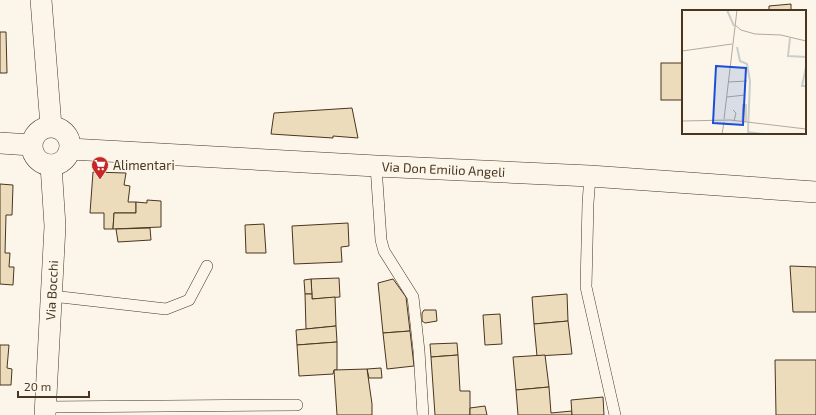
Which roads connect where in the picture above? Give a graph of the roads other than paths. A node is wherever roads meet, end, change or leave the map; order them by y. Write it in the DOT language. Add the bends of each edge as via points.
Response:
graph roads {
  1 [pos="41,0"];
  2 [pos="51,126"];
  3 [pos="0,143"];
  4 [pos="31,145"];
  5 [pos="70,149"];
  6 [pos="51,165"];
  7 [pos="376,166"];
  8 [pos="590,176"];
  9 [pos="816,192"];
  10 [pos="206,266"];
  11 [pos="52,296"];
  12 [pos="297,405"];
  13 [pos="46,411"];
  14 [pos="423,415"];
  15 [pos="615,415"];
  1 -- 2 [label="street"];
  2 -- 4 [label="street" via="39,130"];
  2 -- 5 [label="street" via="64,131 68,136"];
  3 -- 4 [label="street"];
  4 -- 6 [label="street" via="34,157 44,164"];
  5 -- 6 [label="street" via="63,161"];
  5 -- 7 [label="street, Via Don Emilio Angeli"];
  6 -- 11 [label="street, Via Bocchi" via="55,226"];
  7 -- 8 [label="street, Via Don Emilio Angeli"];
  7 -- 14 [label="lane" via="384,251 413,297"];
  8 -- 9 [label="street, Via Don Emilio Angeli"];
  8 -- 15 [label="lane" via="586,287"];
  10 -- 11 [label="lane" via="189,300 166,309"];
  11 -- 13 [label="street, Via Bocchi"];
  12 -- 13 [label="lane"];
}
